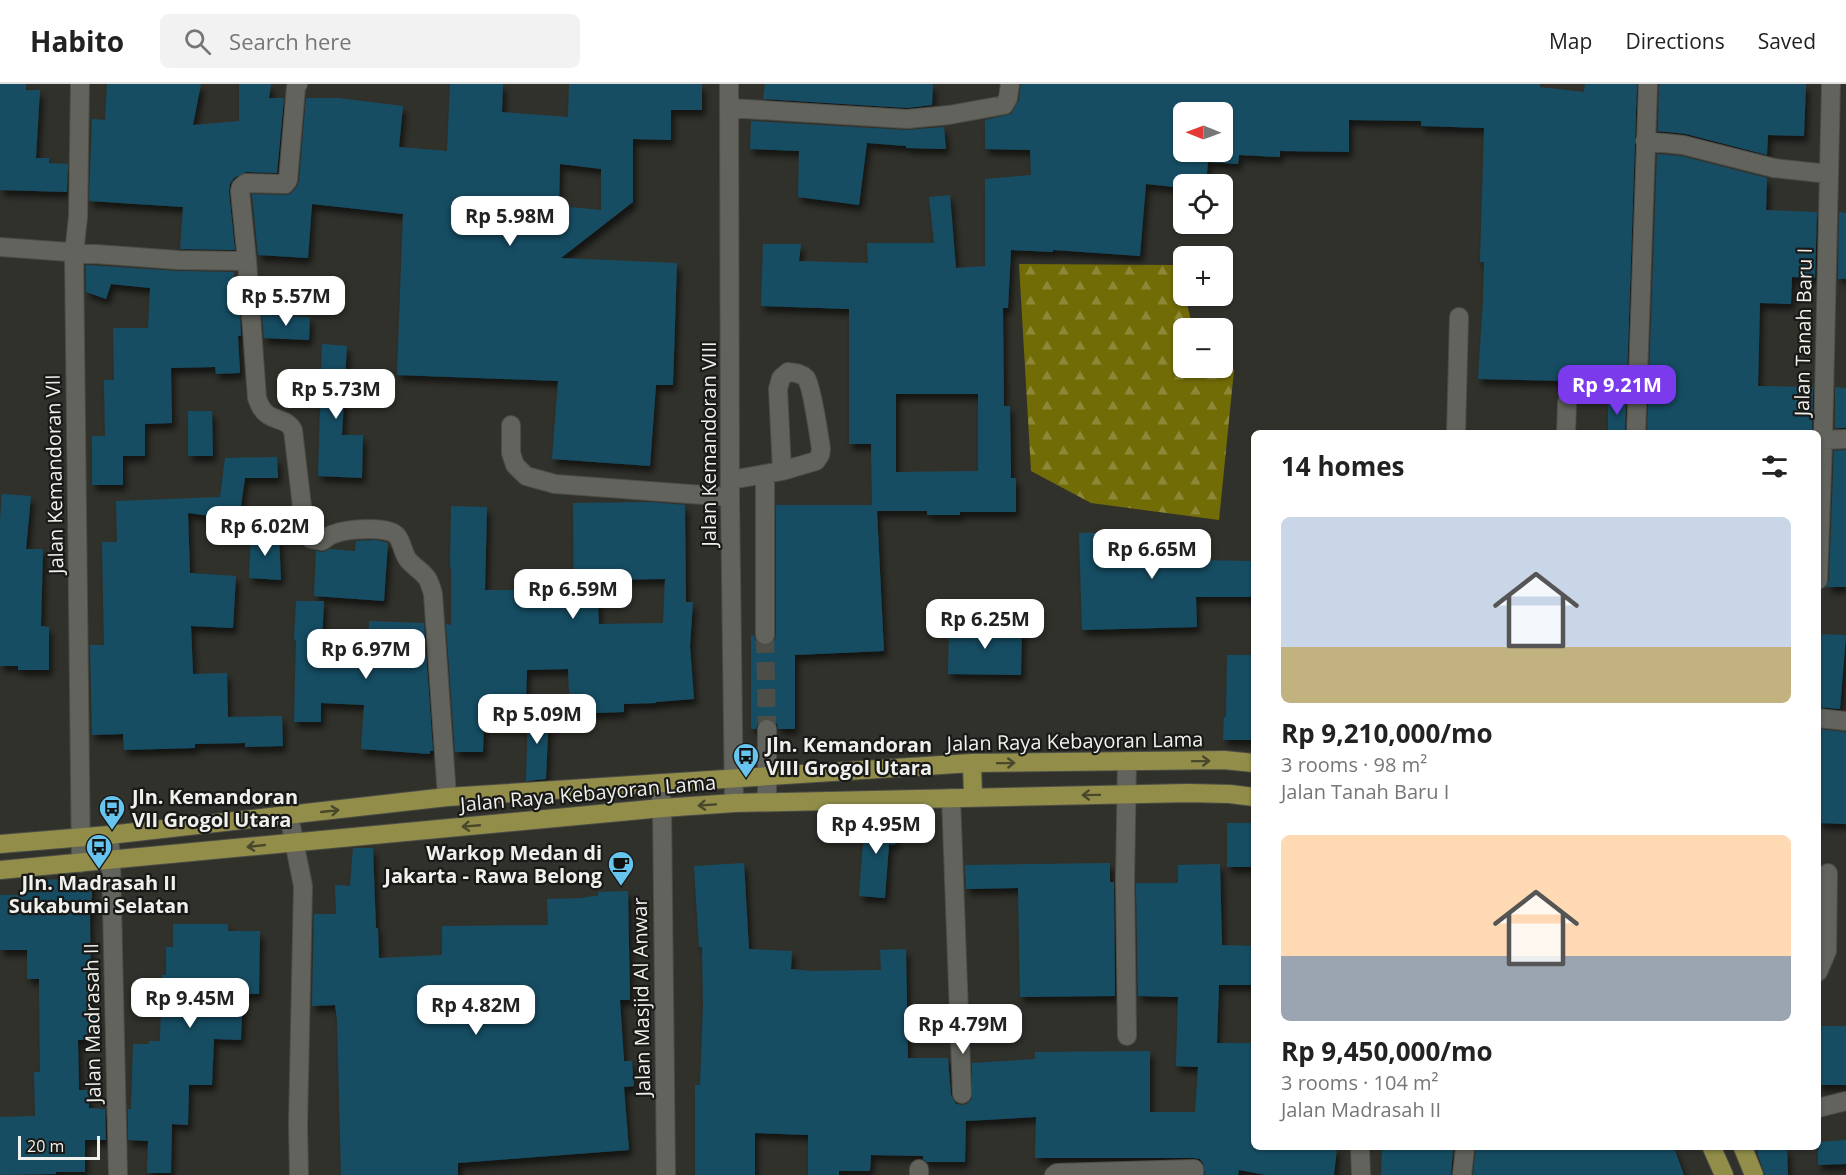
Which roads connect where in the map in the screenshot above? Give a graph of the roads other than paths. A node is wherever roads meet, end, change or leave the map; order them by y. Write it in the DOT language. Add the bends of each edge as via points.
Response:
graph roads {
  1 [pos="80,84"];
  2 [pos="298,84"];
  3 [pos="729,84"];
  4 [pos="1010,84"];
  5 [pos="1648,84"];
  6 [pos="1831,84"];
  7 [pos="730,108"];
  8 [pos="1645,141"];
  9 [pos="1829,174"];
  10 [pos="0,247"];
  11 [pos="74,254"];
  12 [pos="247,261"];
  13 [pos="1459,317"];
  14 [pos="1638,389"];
  15 [pos="511,425"];
  16 [pos="1456,430"];
  17 [pos="1566,430"];
  18 [pos="1636,430"];
  19 [pos="1846,439"];
  20 [pos="1823,440"];
  21 [pos="774,473"];
  22 [pos="730,488"];
  23 [pos="1821,496"];
  24 [pos="765,635"];
  25 [pos="1821,718"];
  26 [pos="1846,721"];
  27 [pos="767,729"];
  28 [pos="1127,761"];
  29 [pos="1251,763"];
  30 [pos="972,764"];
  31 [pos="766,776"];
  32 [pos="733,779"];
  33 [pos="660,783"];
  34 [pos="511,794"];
  35 [pos="1126,794"];
  36 [pos="973,797"];
  37 [pos="1251,797"];
  38 [pos="447,798"];
  39 [pos="951,798"];
  40 [pos="414,801"];
  41 [pos="767,802"];
  42 [pos="734,803"];
  43 [pos="662,808"];
  44 [pos="289,816"];
  45 [pos="515,822"];
  46 [pos="417,831"];
  47 [pos="109,835"];
  48 [pos="80,837"];
  49 [pos="293,842"];
  50 [pos="0,844"];
  51 [pos="111,860"];
  52 [pos="81,863"];
  53 [pos="0,870"];
  54 [pos="1828,873"];
  55 [pos="1821,965"];
  56 [pos="1127,1036"];
  57 [pos="962,1095"];
  58 [pos="1846,1101"];
  59 [pos="1821,1107"];
  60 [pos="1360,1150"];
  61 [pos="1465,1150"];
  62 [pos="1713,1150"];
  63 [pos="1744,1150"];
  64 [pos="1194,1172"];
  65 [pos="118,1175"];
  66 [pos="299,1175"];
  67 [pos="666,1175"];
  68 [pos="1054,1175"];
  69 [pos="1361,1175"];
  70 [pos="1462,1175"];
  71 [pos="1724,1175"];
  72 [pos="1754,1175"];
  1 -- 11 [label="street, Jalan Kemandoran VII"];
  2 -- 12 [label="street" via="288,180 285,184 246,183 241,187"];
  3 -- 7 [label="street, Jalan Kemandoran VIII"];
  4 -- 7 [label="street" via="1004,105 907,119"];
  5 -- 8 [label="street"];
  6 -- 9 [label="street, Jalan Tanah Baru I"];
  7 -- 22 [label="street, Jalan Kemandoran VIII"];
  8 -- 9 [label="street" via="1683,145 1774,168"];
  8 -- 14 [label="street"];
  9 -- 20 [label="street, Jalan Tanah Baru I"];
  10 -- 11 [label="street"];
  11 -- 12 [label="street"];
  11 -- 48 [label="street, Jalan Kemandoran VII"];
  12 -- 38 [label="street" via="256,398 267,415 293,430 305,531 311,539 322,541 350,530 387,529 398,536 408,560 429,578"];
  13 -- 16 [label="street"];
  14 -- 17 [label="street" via="1571,392"];
  14 -- 18 [label="street"];
  15 -- 22 [label="street" via="511,453 515,465 526,476 555,484"];
  19 -- 20 [label="street"];
  20 -- 23 [label="street, Jalan Tanah Baru I"];
  21 -- 21 [label="street" via="816,461 820,455 810,390 799,373 788,372 778,389"];
  21 -- 22 [label="street"];
  21 -- 24 [label="street"];
  22 -- 32 [label="street, Jalan Kemandoran VIII"];
  25 -- 26 [label="street"];
  27 -- 31 [label="street"];
  28 -- 29 [label="main road, Jalan Raya Kebayoran Lama, one-way"];
  30 -- 28 [label="main road, Jalan Raya Kebayoran Lama, one-way"];
  28 -- 35 [label="street"];
  30 -- 31 [label="main road, Jalan Raya Kebayoran Lama"];
  30 -- 36 [label="main road"];
  31 -- 32 [label="main road, Jalan Raya Kebayoran Lama"];
  31 -- 41 [label="street"];
  32 -- 33 [label="main road, Jalan Raya Kebayoran Lama"];
  32 -- 42 [label="street, Jalan Kemandoran VIII"];
  33 -- 34 [label="main road, Jalan Raya Kebayoran Lama"];
  33 -- 43 [label="street, Jalan Masjid Al Anwar"];
  34 -- 38 [label="main road, Jalan Raya Kebayoran Lama"];
  34 -- 45 [label="main road"];
  35 -- 36 [label="main road, Jalan Raya Kebayoran Lama, one-way"];
  35 -- 37 [label="main road, Jalan Raya Kebayoran Lama"];
  35 -- 56 [label="street"];
  36 -- 39 [label="main road, Jalan Raya Kebayoran Lama"];
  38 -- 40 [label="main road, Jalan Raya Kebayoran Lama"];
  39 -- 41 [label="main road, Jalan Raya Kebayoran Lama"];
  39 -- 57 [label="street"];
  44 -- 40 [label="main road, Jalan Raya Kebayoran Lama, one-way"];
  40 -- 46 [label="main road"];
  41 -- 42 [label="main road, Jalan Raya Kebayoran Lama"];
  42 -- 43 [label="main road, Jalan Raya Kebayoran Lama, one-way"];
  43 -- 45 [label="main road, Jalan Raya Kebayoran Lama"];
  43 -- 67 [label="street, Jalan Masjid Al Anwar"];
  44 -- 47 [label="main road, Jalan Raya Kebayoran Lama"];
  44 -- 49 [label="street"];
  45 -- 46 [label="main road, Jalan Raya Kebayoran Lama, one-way"];
  46 -- 49 [label="main road, Jalan Raya Kebayoran Lama"];
  47 -- 48 [label="main road, Jalan Raya Kebayoran Lama"];
  47 -- 51 [label="street, Jalan Madrasah II"];
  48 -- 50 [label="main road, Jalan Raya Kebayoran Lama"];
  48 -- 52 [label="street, Jalan Kemandoran VII"];
  49 -- 51 [label="main road, Jalan Raya Kebayoran Lama, one-way"];
  49 -- 66 [label="street" via="303,886"];
  51 -- 52 [label="main road, Jalan Raya Kebayoran Lama"];
  51 -- 65 [label="street, Jalan Madrasah II"];
  52 -- 53 [label="main road, Jalan Raya Kebayoran Lama"];
  54 -- 55 [label="street" via="1827,951"];
  58 -- 59 [label="street"];
  60 -- 69 [label="street"];
  61 -- 70 [label="street"];
  62 -- 71 [label="main road"];
  63 -- 72 [label="main road"];
  64 -- 68 [label="street"];
}
